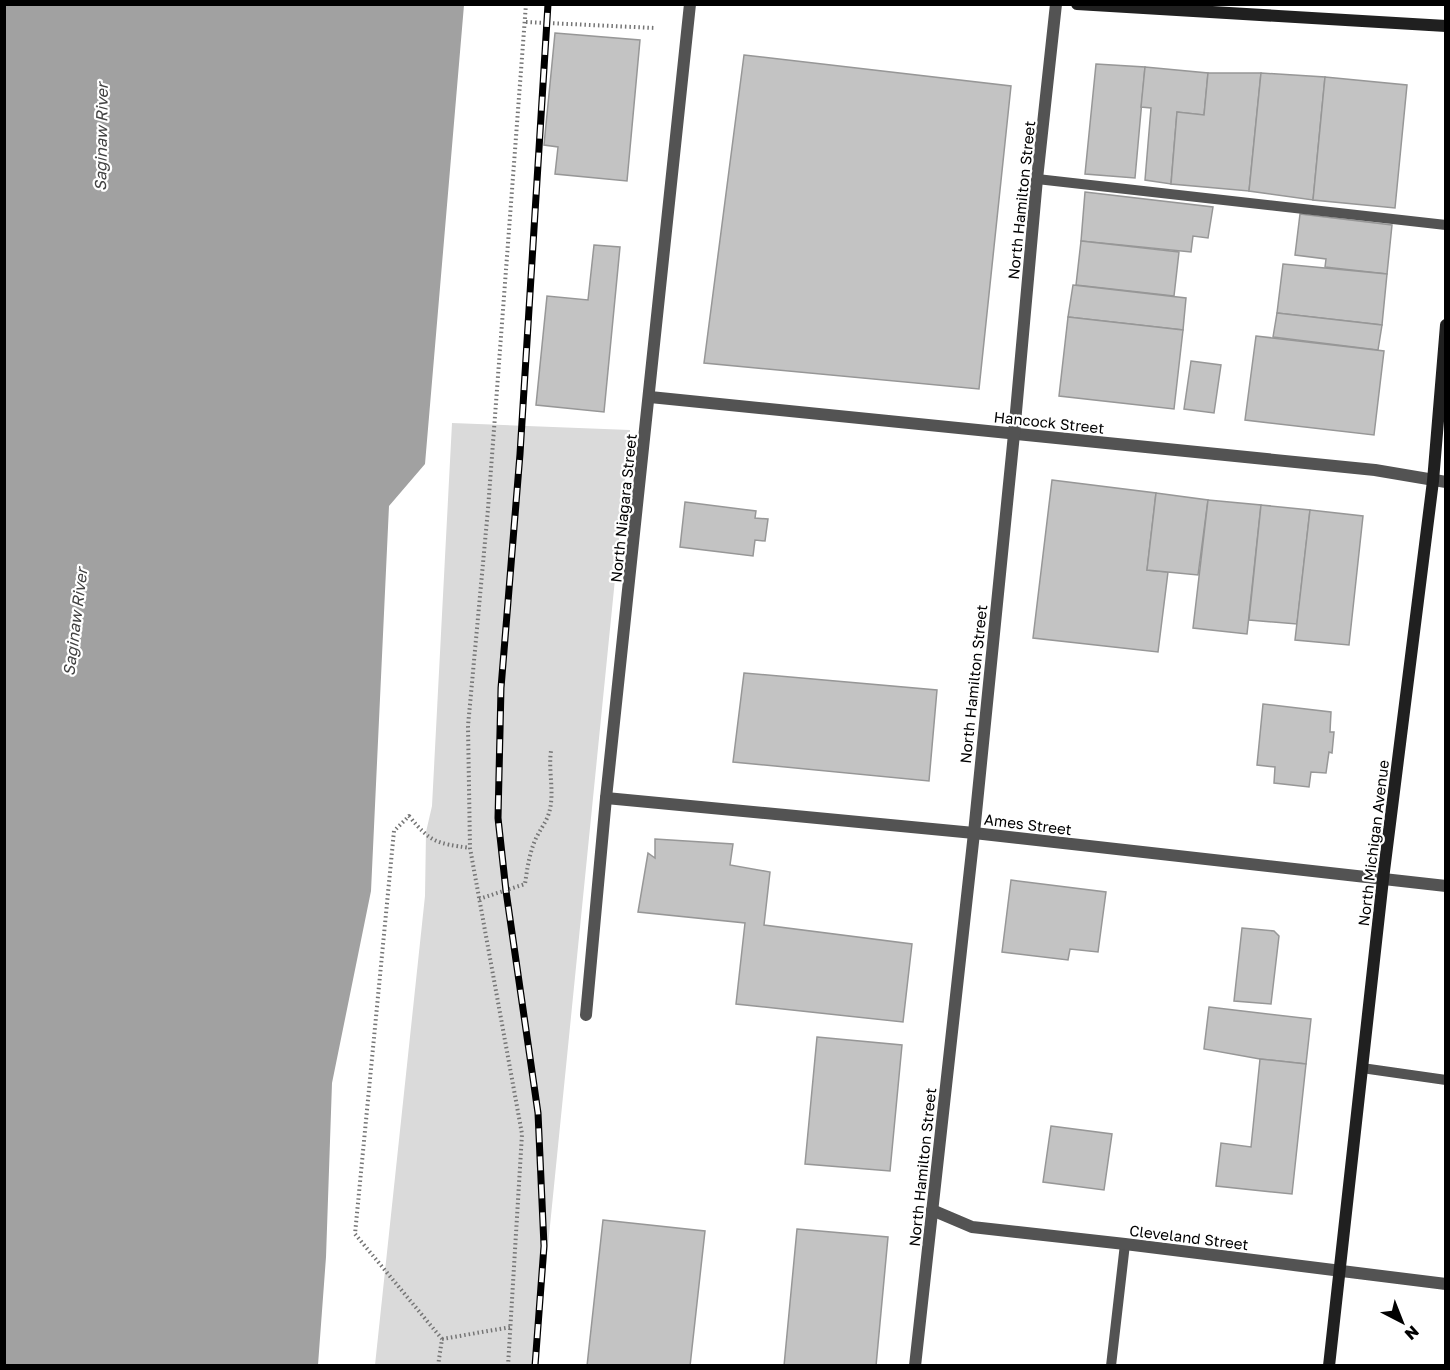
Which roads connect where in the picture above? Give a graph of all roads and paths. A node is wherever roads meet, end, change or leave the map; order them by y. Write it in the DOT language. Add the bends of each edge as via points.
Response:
graph roads {
  1 [pos="526,4"];
  2 [pos="690,4"];
  3 [pos="1056,4"];
  4 [pos="1077,4"];
  5 [pos="526,22"];
  6 [pos="1446,26"];
  7 [pos="655,28"];
  8 [pos="1037,179"];
  9 [pos="1446,225"];
  10 [pos="1446,325"];
  11 [pos="650,397"];
  12 [pos="1014,434"];
  13 [pos="1439,482"];
  14 [pos="551,751"];
  15 [pos="606,798"];
  16 [pos="974,832"];
  17 [pos="470,848"];
  18 [pos="1383,879"];
  19 [pos="1446,886"];
  20 [pos="479,899"];
  21 [pos="586,1015"];
  22 [pos="1362,1068"];
  23 [pos="1446,1080"];
  24 [pos="932,1210"];
  25 [pos="1125,1244"];
  26 [pos="1338,1272"];
  27 [pos="1446,1284"];
  28 [pos="511,1327"];
  29 [pos="442,1339"];
  30 [pos="438,1365"];
  31 [pos="508,1365"];
  32 [pos="915,1365"];
  33 [pos="1111,1365"];
  34 [pos="1329,1365"];
  1 -- 5 [label="path"];
  2 -- 11 [label="street, North Niagara Street"];
  3 -- 8 [label="street, North Hamilton Street"];
  4 -- 6 [label="main road"];
  5 -- 7 [label="path"];
  5 -- 17 [label="path" via="468,726"];
  8 -- 9 [label="lane"];
  8 -- 12 [label="street, North Hamilton Street"];
  10 -- 13 [label="main road, North Michigan Avenue"];
  11 -- 12 [label="street, Hancock Street"];
  11 -- 15 [label="street, North Niagara Street"];
  12 -- 13 [label="street, Hancock Street" via="1375,470"];
  12 -- 16 [label="street, North Hamilton Street"];
  13 -- 18 [label="main road, North Michigan Avenue"];
  14 -- 20 [label="path" via="549,813 535,841 525,884"];
  15 -- 16 [label="street, Ames Street"];
  15 -- 21 [label="street, North Niagara Street"];
  16 -- 18 [label="street, Ames Street"];
  16 -- 24 [label="street, North Hamilton Street"];
  17 -- 20 [label="path"];
  17 -- 29 [label="path" via="440,844 426,836 409,816 394,831 354,1234"];
  18 -- 19 [label="street, Ames Street"];
  18 -- 22 [label="main road, North Michigan Avenue"];
  20 -- 28 [label="path" via="522,1134"];
  22 -- 23 [label="lane"];
  22 -- 26 [label="main road, North Michigan Avenue"];
  24 -- 25 [label="street, Cleveland Street" via="972,1227"];
  24 -- 32 [label="street, North Hamilton Street"];
  25 -- 26 [label="street, Cleveland Street"];
  25 -- 33 [label="lane"];
  26 -- 27 [label="street, Cleveland Street"];
  26 -- 34 [label="main road, North Michigan Avenue"];
  28 -- 29 [label="path"];
  28 -- 31 [label="path"];
  29 -- 30 [label="path"];
}
